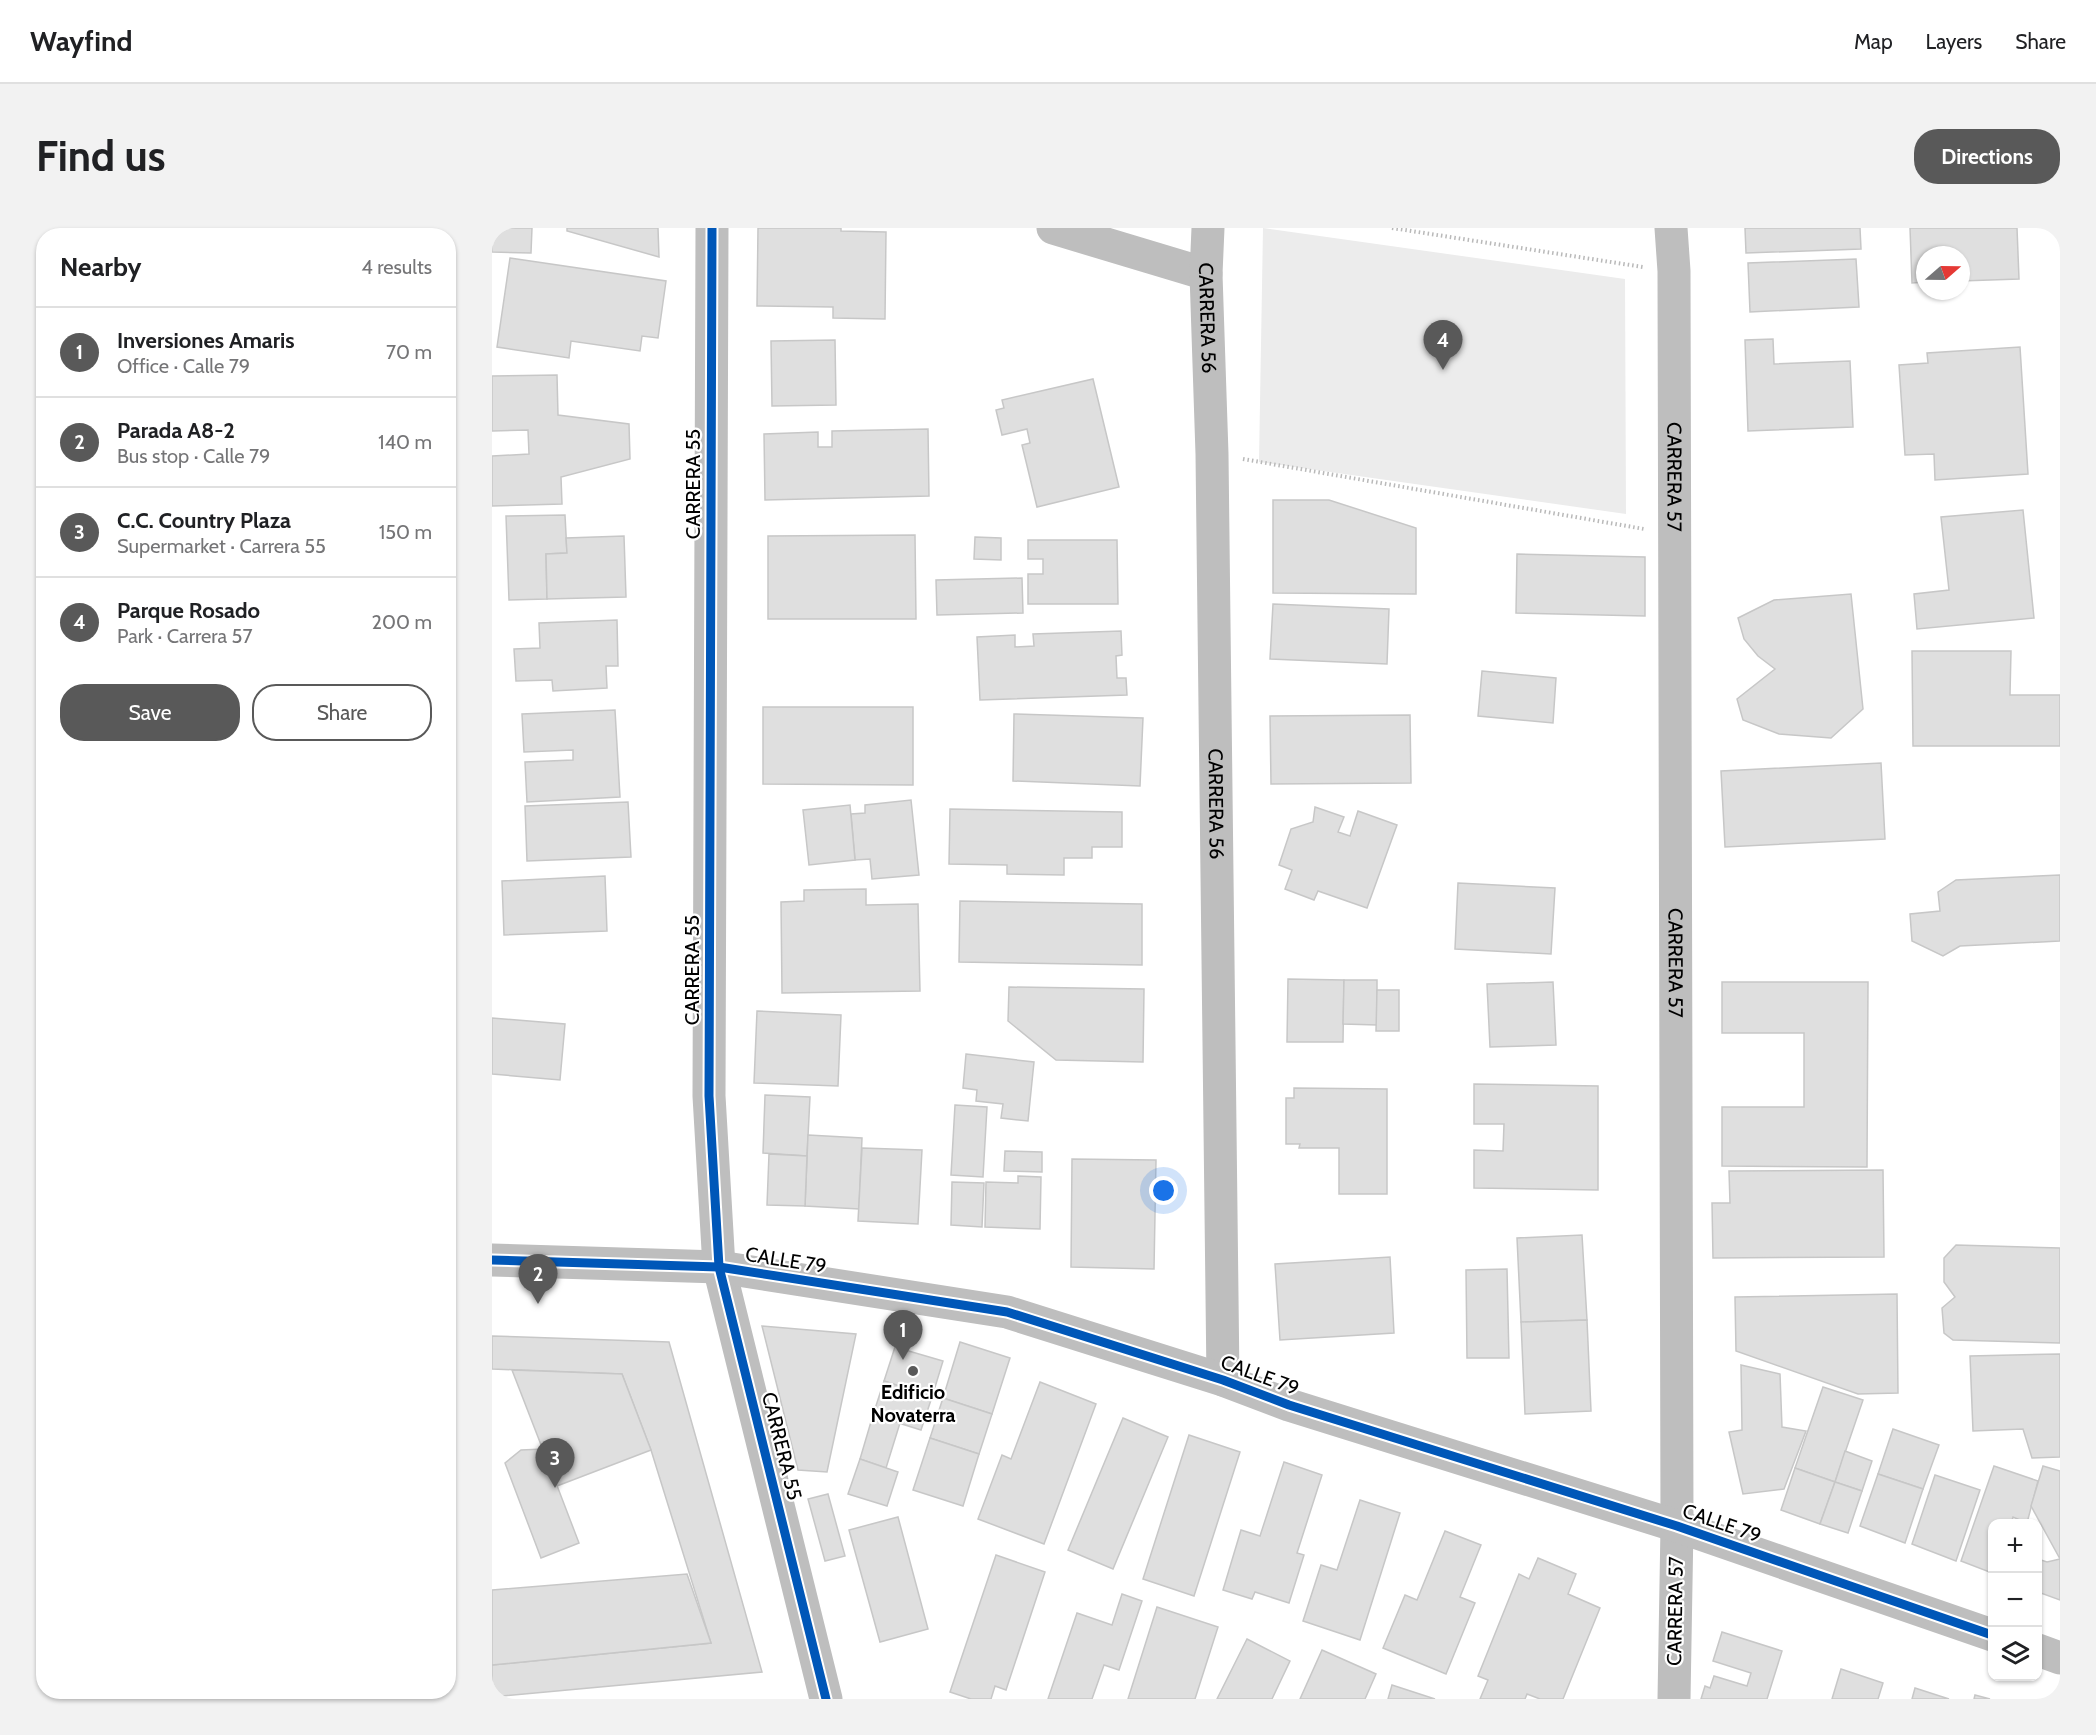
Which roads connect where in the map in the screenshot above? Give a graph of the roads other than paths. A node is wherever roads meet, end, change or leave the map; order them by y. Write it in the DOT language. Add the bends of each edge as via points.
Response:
graph roads {
  1 [pos="712,228"];
  2 [pos="1053,228"];
  3 [pos="1208,228"];
  4 [pos="1671,228"];
  5 [pos="1206,274"];
  6 [pos="492,1260"];
  7 [pos="719,1267"];
  8 [pos="1223,1380"];
  9 [pos="1677,1526"];
  10 [pos="1988,1634"];
  11 [pos="2042,1652"];
  12 [pos="2060,1658"];
  13 [pos="826,1699"];
  14 [pos="1674,1699"];
  1 -- 7 [label="street, CARRERA 55" via="709,1096"];
  2 -- 5 [label="street"];
  3 -- 5 [label="street, CARRERA 56"];
  4 -- 9 [label="street, CARRERA 57"];
  5 -- 8 [label="street, CARRERA 56" via="1212,454"];
  6 -- 7 [label="street, CALLE 79"];
  7 -- 8 [label="street, CALLE 79" via="1007,1311"];
  7 -- 13 [label="street, CARRERA 55"];
  8 -- 9 [label="street, CALLE 79" via="1289,1405"];
  9 -- 10 [label="street, CALLE 79"];
  9 -- 14 [label="street, CARRERA 57"];
  11 -- 12 [label="street"];
}
